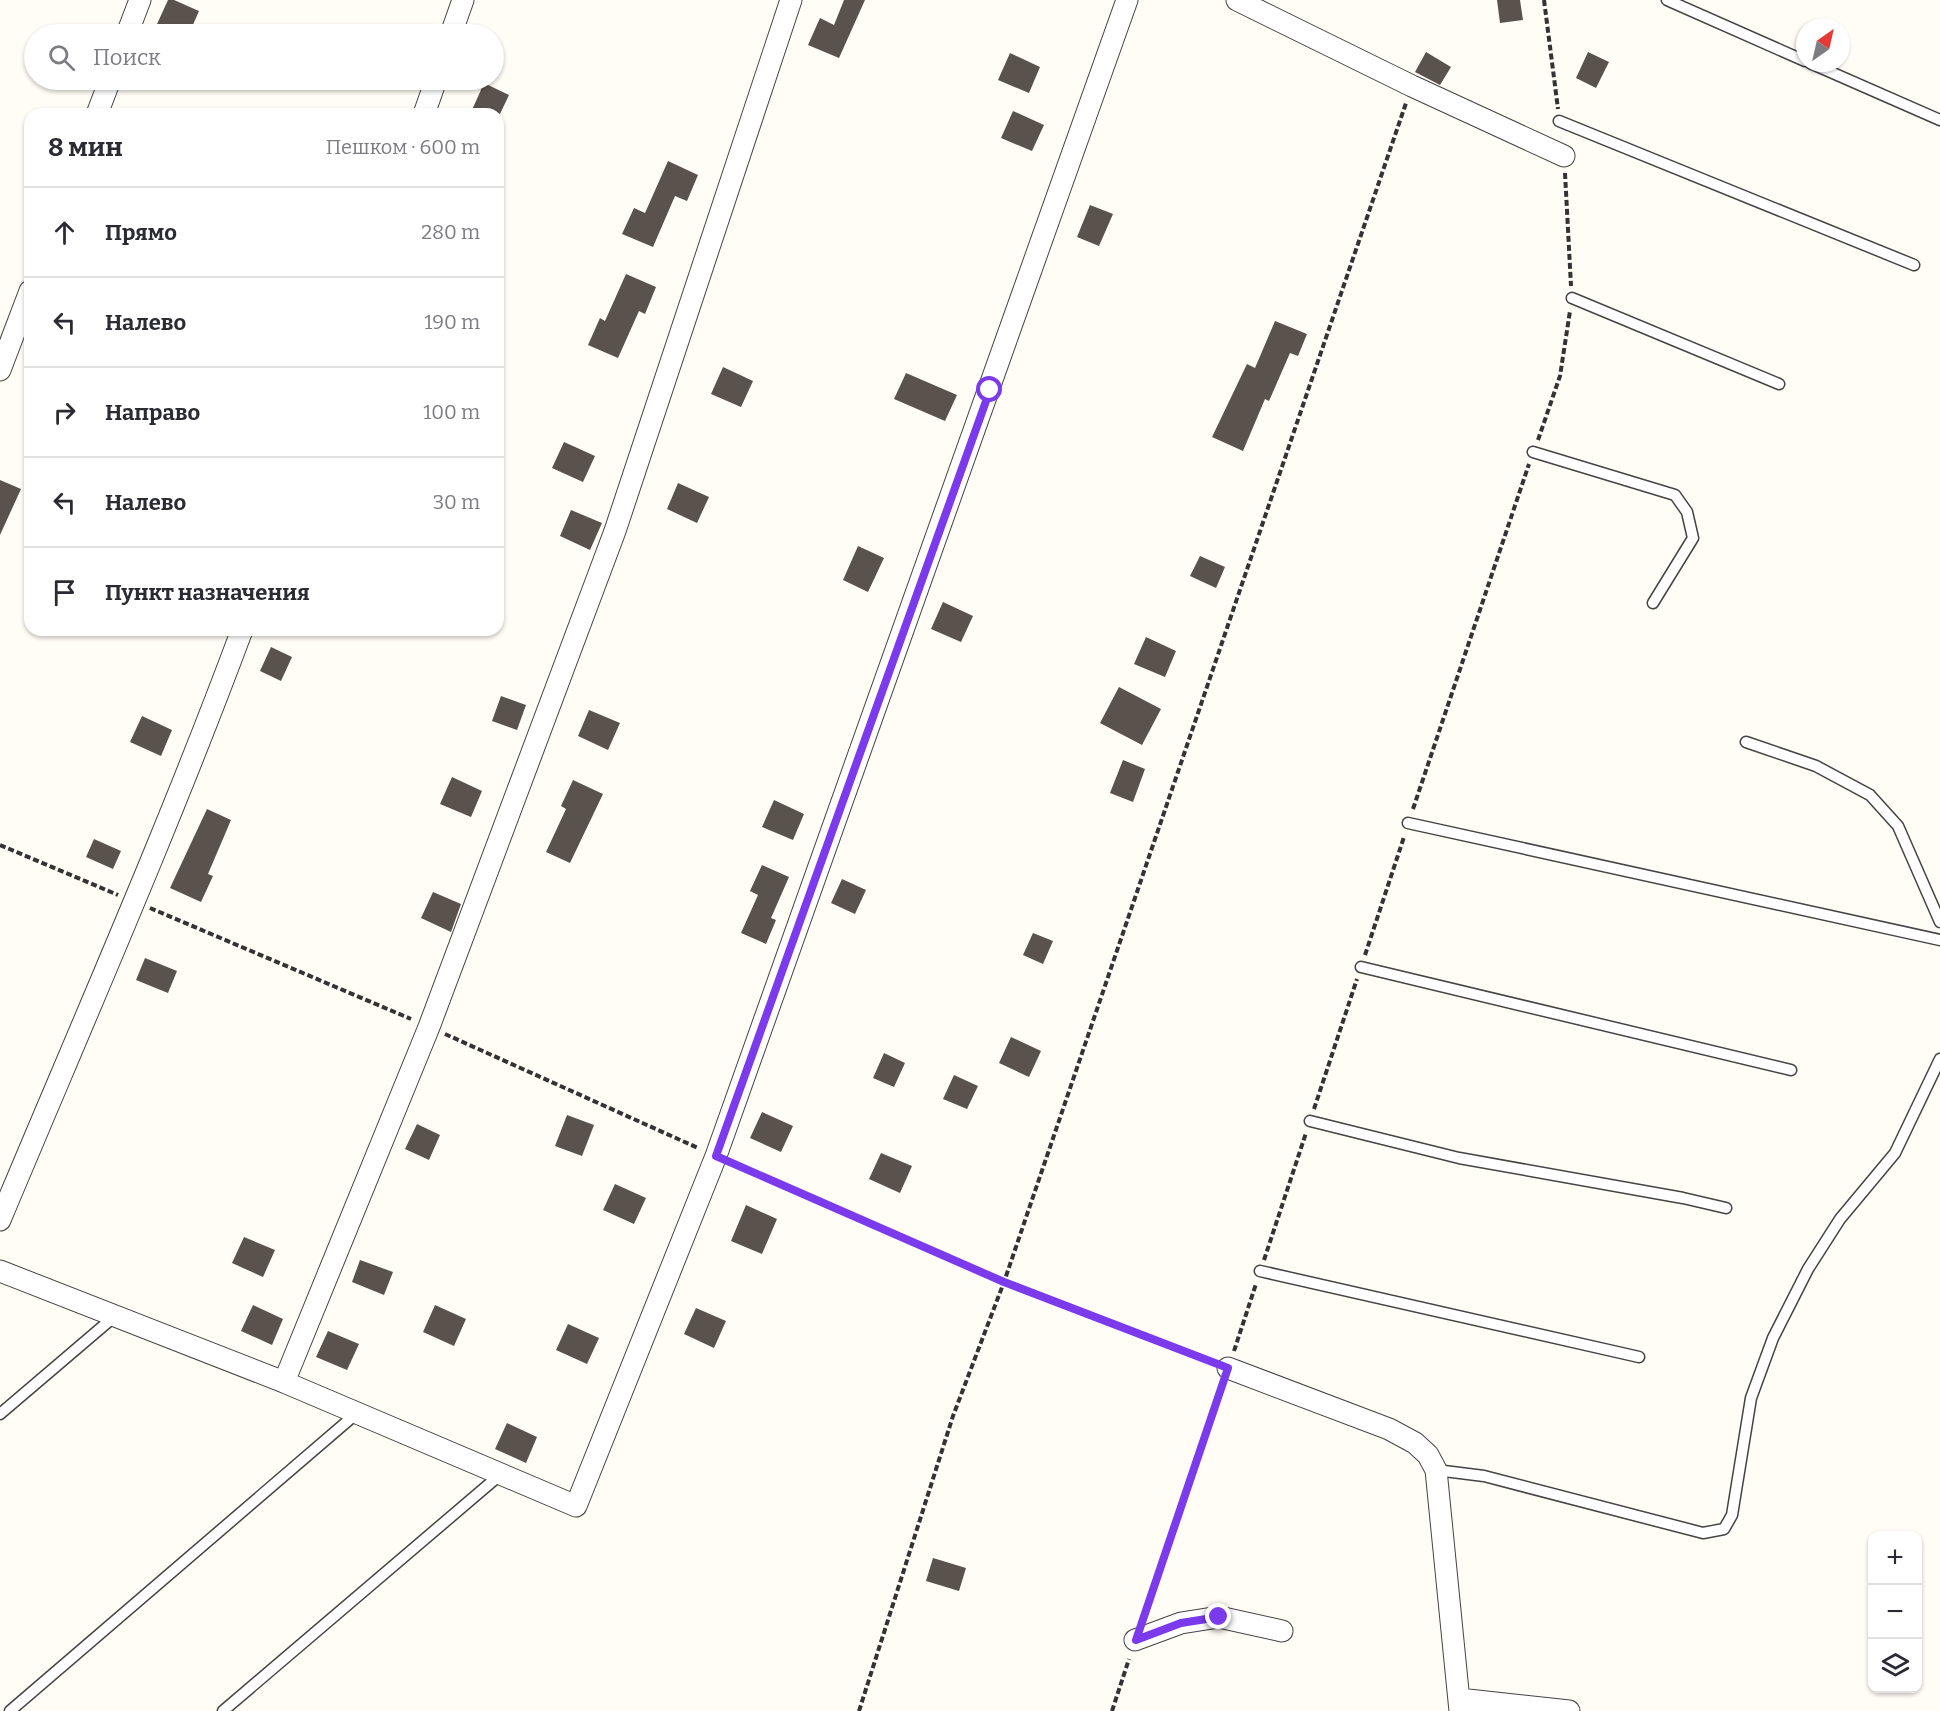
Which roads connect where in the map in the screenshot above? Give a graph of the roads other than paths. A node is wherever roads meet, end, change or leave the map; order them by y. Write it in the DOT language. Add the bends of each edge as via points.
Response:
graph roads {
  1 [pos="140,0"];
  2 [pos="463,0"];
  3 [pos="791,0"];
  4 [pos="1127,0"];
  5 [pos="1237,0"];
  6 [pos="1667,0"];
  7 [pos="131,24"];
  8 [pos="455,24"];
  9 [pos="1796,57"];
  10 [pos="1831,72"];
  11 [pos="106,90"];
  12 [pos="432,90"];
  13 [pos="99,108"];
  14 [pos="426,108"];
  15 [pos="1940,120"];
  16 [pos="1559,121"];
  17 [pos="1564,156"];
  18 [pos="1914,265"];
  19 [pos="1572,298"];
  20 [pos="24,307"];
  21 [pos="0,370"];
  22 [pos="1779,384"];
  23 [pos="1533,452"];
  24 [pos="1653,603"];
  25 [pos="240,636"];
  26 [pos="1746,742"];
  27 [pos="1408,823"];
  28 [pos="1940,922"];
  29 [pos="1940,940"];
  30 [pos="1361,967"];
  31 [pos="1940,1059"];
  32 [pos="1791,1070"];
  33 [pos="1310,1121"];
  34 [pos="1726,1208"];
  35 [pos="0,1220"];
  36 [pos="0,1271"];
  37 [pos="1260,1271"];
  38 [pos="115,1316"];
  39 [pos="1638,1357"];
  40 [pos="1228,1368"];
  41 [pos="284,1382"];
  42 [pos="357,1413"];
  43 [pos="0,1414"];
  44 [pos="1436,1470"];
  45 [pos="501,1474"];
  46 [pos="1282,1630"];
  47 [pos="1136,1640"];
  48 [pos="1460,1705"];
  49 [pos="10,1711"];
  50 [pos="223,1711"];
  51 [pos="1569,1711"];
  1 -- 7 [label="street"];
  2 -- 8 [label="street"];
  3 -- 41 [label="street" via="615,531 429,1027"];
  4 -- 45 [label="street" via="716,1156 576,1506"];
  5 -- 17 [label="street"];
  6 -- 9 [label="lane"];
  10 -- 15 [label="lane"];
  11 -- 13 [label="street"];
  12 -- 14 [label="street"];
  16 -- 18 [label="lane"];
  19 -- 22 [label="lane"];
  20 -- 21 [label="street"];
  23 -- 24 [label="lane" via="1675,495 1687,512 1693,538"];
  25 -- 35 [label="street"];
  26 -- 28 [label="lane" via="1816,766 1870,795 1898,826"];
  27 -- 29 [label="lane"];
  30 -- 32 [label="lane"];
  31 -- 44 [label="lane" via="1895,1153 1840,1219 1808,1269 1773,1338 1751,1398 1732,1515 1724,1529 1703,1533 1484,1476"];
  33 -- 34 [label="lane" via="1459,1158"];
  36 -- 38 [label="street"];
  37 -- 39 [label="lane"];
  38 -- 41 [label="street"];
  38 -- 43 [label="lane"];
  40 -- 44 [label="street" via="1389,1429 1415,1443"];
  41 -- 42 [label="street"];
  42 -- 45 [label="street"];
  42 -- 49 [label="lane"];
  44 -- 48 [label="street"];
  45 -- 50 [label="lane"];
  46 -- 47 [label="street" via="1219,1617 1181,1623"];
  48 -- 51 [label="street"];
}
